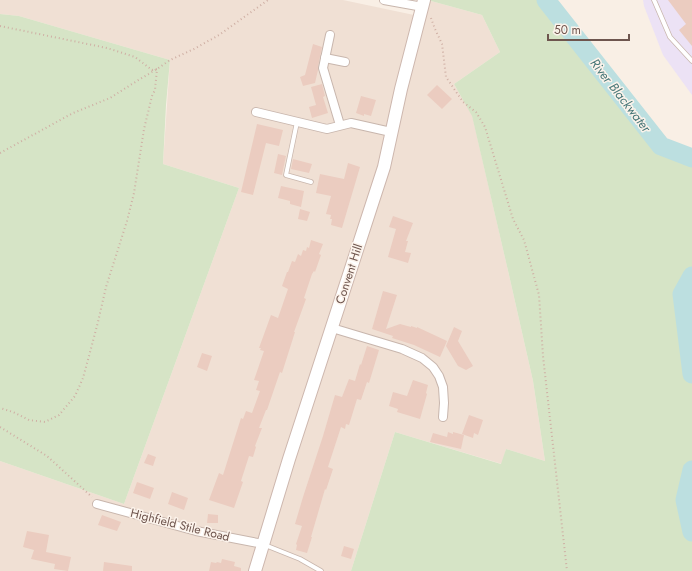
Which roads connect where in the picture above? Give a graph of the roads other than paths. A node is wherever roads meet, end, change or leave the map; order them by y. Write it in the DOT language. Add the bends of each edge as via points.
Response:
graph roads {
  1 [pos="384,0"];
  2 [pos="654,0"];
  3 [pos="426,7"];
  4 [pos="330,35"];
  5 [pos="325,58"];
  6 [pos="692,61"];
  7 [pos="345,62"];
  8 [pos="256,112"];
  9 [pos="298,122"];
  10 [pos="340,125"];
  11 [pos="392,132"];
  12 [pos="311,182"];
  13 [pos="332,328"];
  14 [pos="443,417"];
  15 [pos="97,504"];
  16 [pos="263,544"];
  17 [pos="255,571"];
  18 [pos="321,571"];
  1 -- 3 [label="street"];
  2 -- 6 [label="lane" via="670,37"];
  3 -- 11 [label="main road, Convent Hill" via="401,89"];
  4 -- 5 [label="street"];
  5 -- 7 [label="street"];
  5 -- 10 [label="street" via="323,68"];
  8 -- 9 [label="street"];
  9 -- 10 [label="street" via="327,129"];
  9 -- 12 [label="lane" via="286,175"];
  10 -- 11 [label="street" via="351,123"];
  11 -- 13 [label="main road, Convent Hill" via="384,167"];
  13 -- 14 [label="street" via="402,349 422,358 433,367 443,387"];
  13 -- 16 [label="main road, Convent Hill"];
  15 -- 16 [label="street, Highfield Stile Road" via="196,531"];
  16 -- 17 [label="main road, Convent Hill"];
  16 -- 18 [label="lane" via="300,559"];
}
